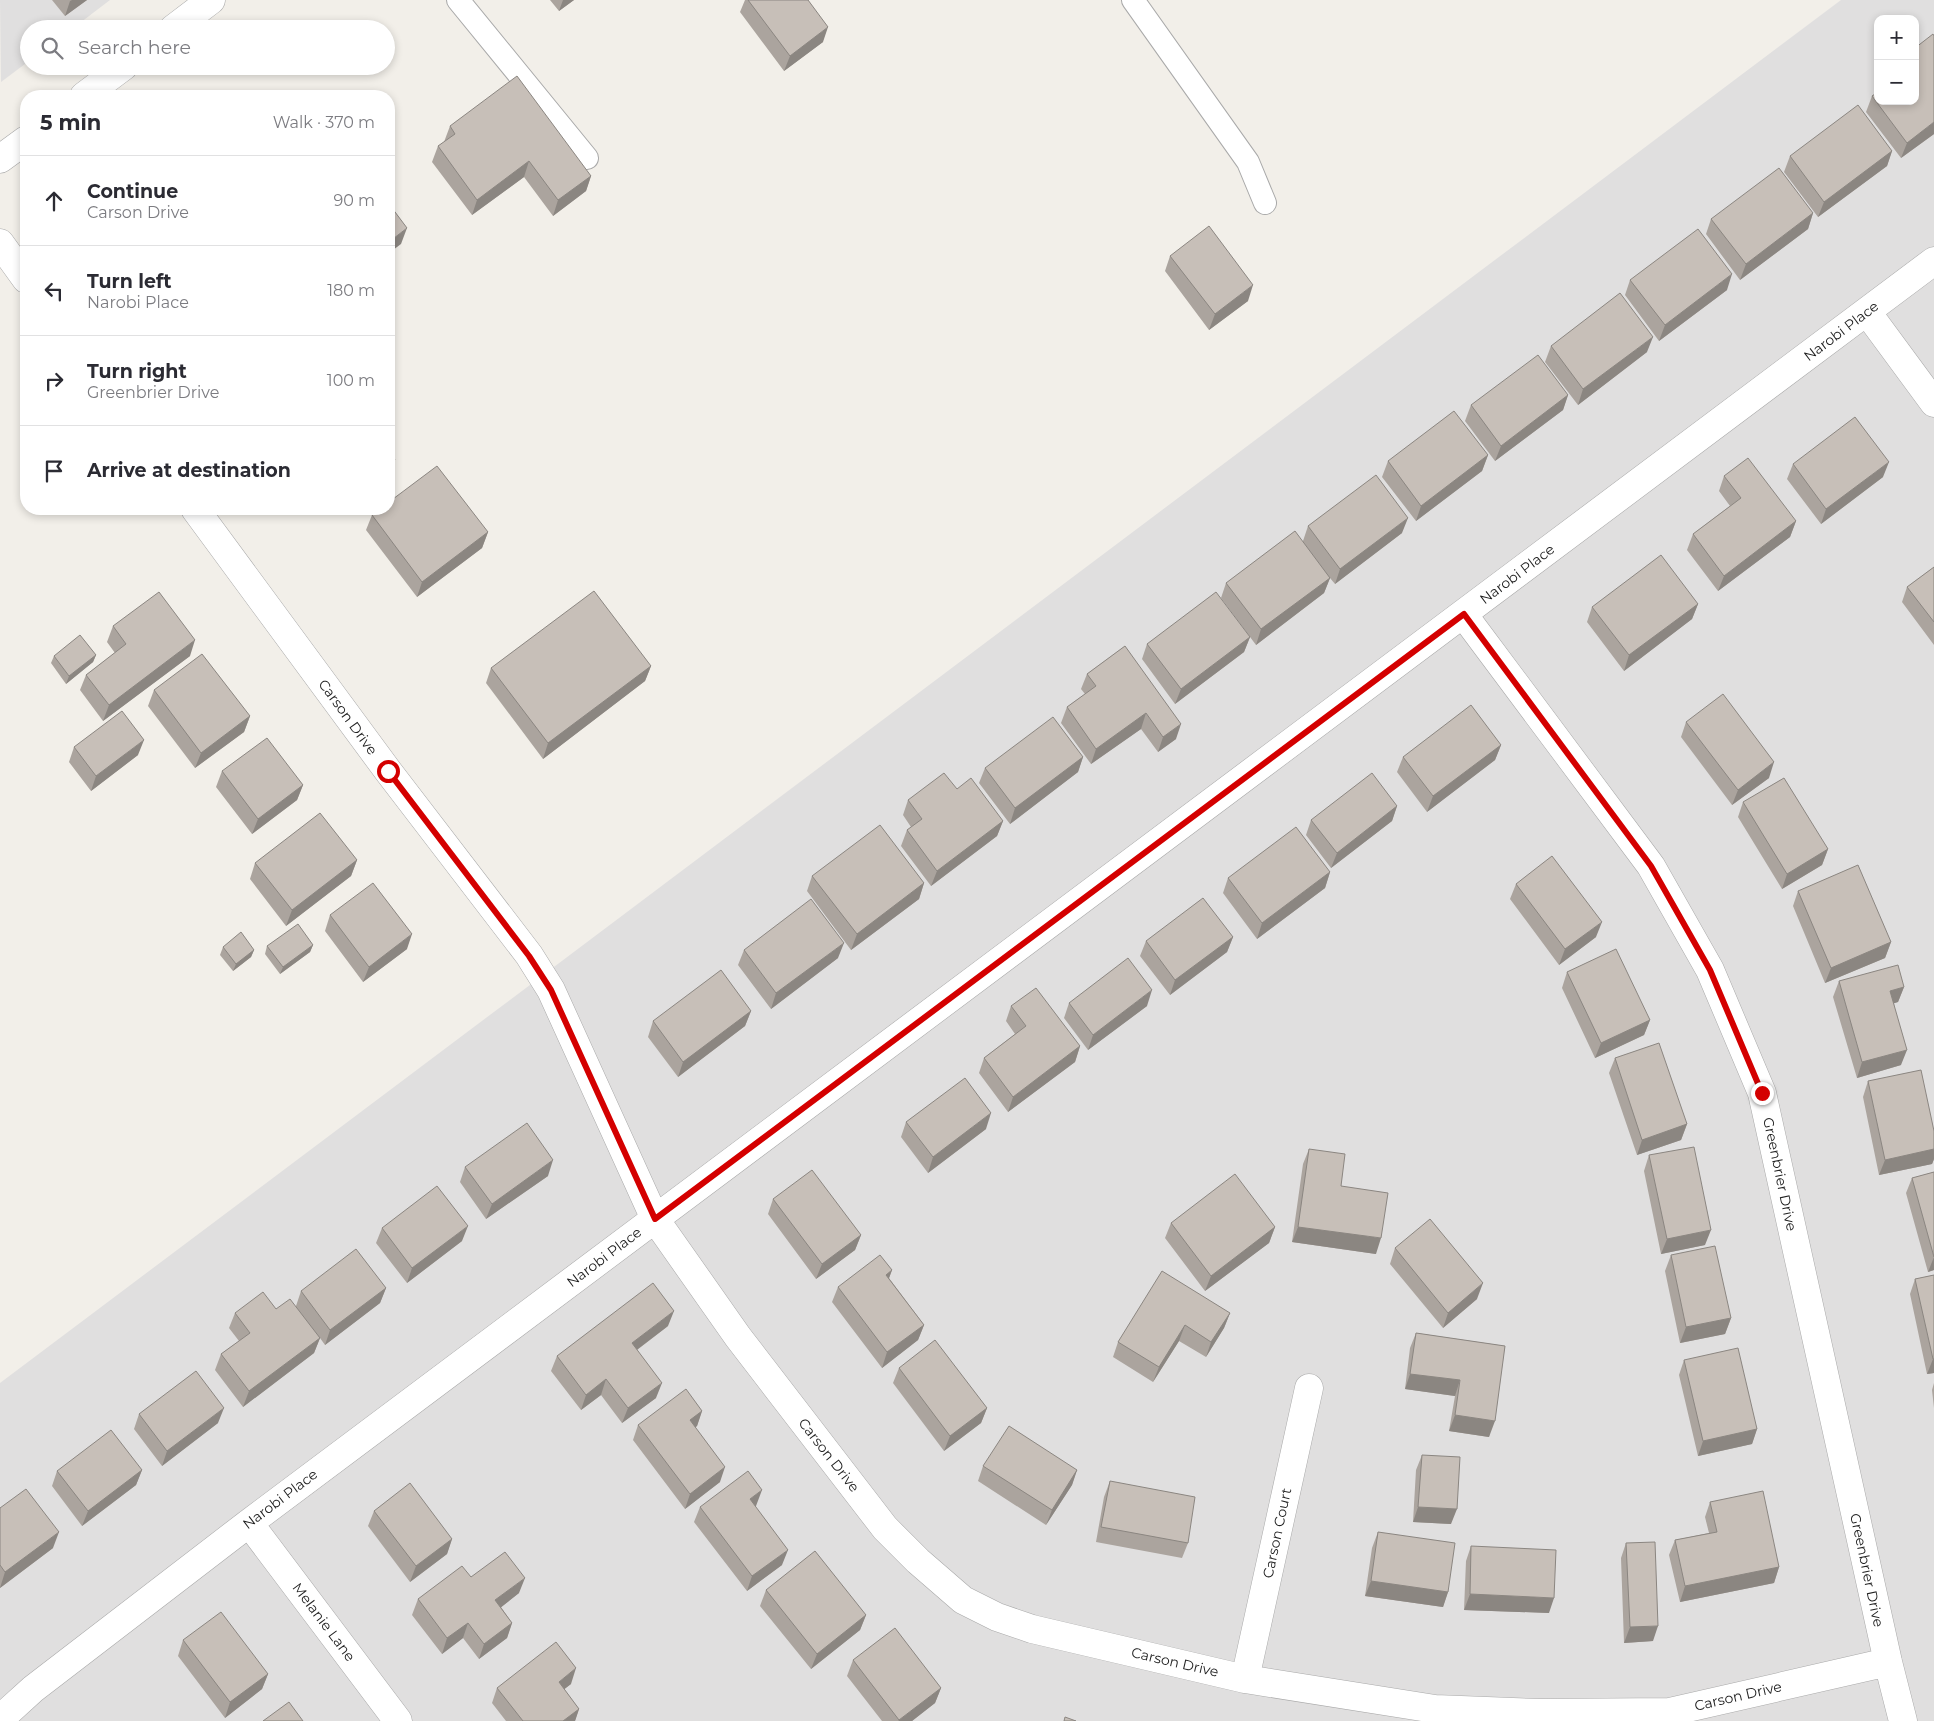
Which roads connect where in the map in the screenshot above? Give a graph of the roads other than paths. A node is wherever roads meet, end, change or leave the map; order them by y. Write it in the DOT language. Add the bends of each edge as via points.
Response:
graph roads {
  1 [pos="212,0"];
  2 [pos="458,0"];
  3 [pos="1133,0"];
  4 [pos="185,20"];
  5 [pos="112,75"];
  6 [pos="92,90"];
  7 [pos="20,144"];
  8 [pos="588,158"];
  9 [pos="0,159"];
  10 [pos="1265,203"];
  11 [pos="0,243"];
  12 [pos="1934,261"];
  13 [pos="20,271"];
  14 [pos="1867,312"];
  15 [pos="1934,403"];
  16 [pos="199,515"];
  17 [pos="1464,614"];
  18 [pos="655,1219"];
  19 [pos="1309,1388"];
  20 [pos="249,1523"];
  21 [pos="1888,1662"];
  22 [pos="1245,1679"];
  23 [pos="0,1719"];
  24 [pos="398,1721"];
  25 [pos="1903,1721"];
  1 -- 4 [label="street"];
  2 -- 8 [label="lane"];
  3 -- 10 [label="lane" via="1248,162"];
  5 -- 6 [label="street"];
  7 -- 9 [label="street"];
  11 -- 13 [label="street"];
  12 -- 14 [label="street, Narobi Place"];
  14 -- 15 [label="street"];
  14 -- 17 [label="street, Narobi Place"];
  16 -- 18 [label="street, Carson Drive" via="529,956 551,990"];
  17 -- 18 [label="street, Narobi Place"];
  17 -- 21 [label="street, Greenbrier Drive" via="1651,866 1710,970 1762,1093"];
  18 -- 20 [label="street, Narobi Place"];
  18 -- 22 [label="street, Carson Drive" via="738,1337 885,1528 963,1600 1032,1629"];
  19 -- 22 [label="street, Carson Court"];
  20 -- 23 [label="street, Narobi Place" via="33,1689"];
  20 -- 24 [label="street, Melanie Lane"];
  21 -- 22 [label="street, Carson Drive" via="1670,1712 1540,1713 1435,1709"];
  21 -- 25 [label="street, Greenbrier Drive"];
}
